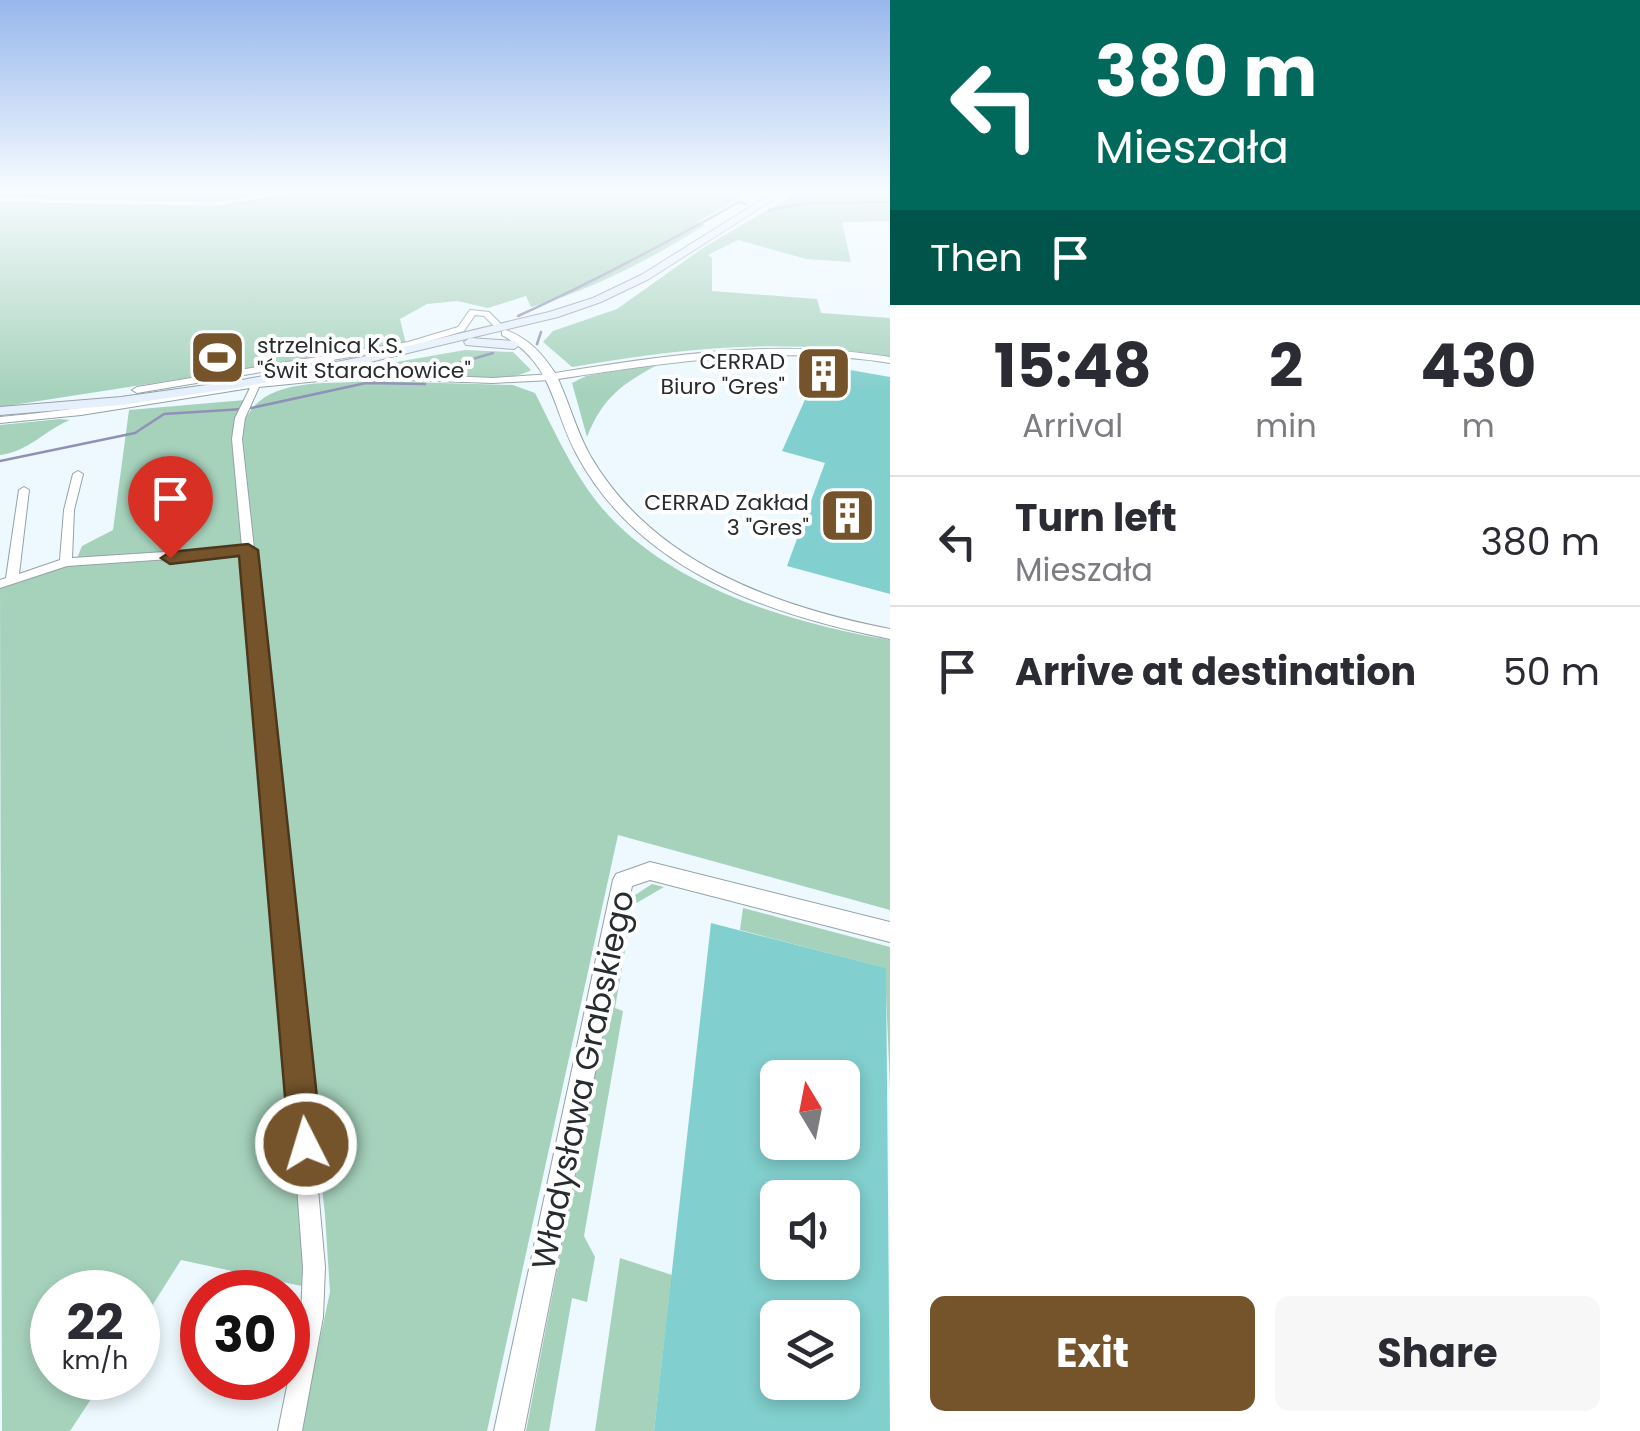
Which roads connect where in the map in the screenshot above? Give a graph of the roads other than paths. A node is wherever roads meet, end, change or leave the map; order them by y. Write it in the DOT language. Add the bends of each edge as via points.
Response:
graph roads {
  1 [pos="674,259"];
  2 [pos="523,325"];
  3 [pos="506,333"];
  4 [pos="469,339"];
  5 [pos="890,360"];
  6 [pos="551,377"];
  7 [pos="256,386"];
  8 [pos="137,390"];
  9 [pos="0,411"];
  10 [pos="0,420"];
  11 [pos="78,474"];
  12 [pos="24,490"];
  13 [pos="248,550"];
  14 [pos="66,562"];
  15 [pos="6,582"];
  16 [pos="890,634"];
  17 [pos="890,932"];
  18 [pos="290,1431"];
  19 [pos="509,1431"];
  1 -- 2 [label="main road" via="595,300"];
  2 -- 3 [label="main road"];
  2 -- 3 [label="main road"];
  3 -- 4 [label="main road"];
  3 -- 4 [label="main road"];
  3 -- 6 [label="street"];
  3 -- 8 [label="street" via="471,313 463,328 443,336"];
  4 -- 9 [label="main road" via="105,402"];
  5 -- 6 [label="street" via="756,349"];
  6 -- 7 [label="street" via="489,382 340,375"];
  6 -- 16 [label="street" via="584,459 622,512 662,548 778,606"];
  7 -- 10 [label="street"];
  7 -- 13 [label="street" via="238,432"];
  11 -- 14 [label="street"];
  12 -- 15 [label="street"];
  13 -- 14 [label="street"];
  13 -- 18 [label="street" via="313,1238 312,1316"];
  14 -- 15 [label="street"];
  17 -- 19 [label="street, Władysława Grabskiego" via="664,874 638,872 623,880"];
}
